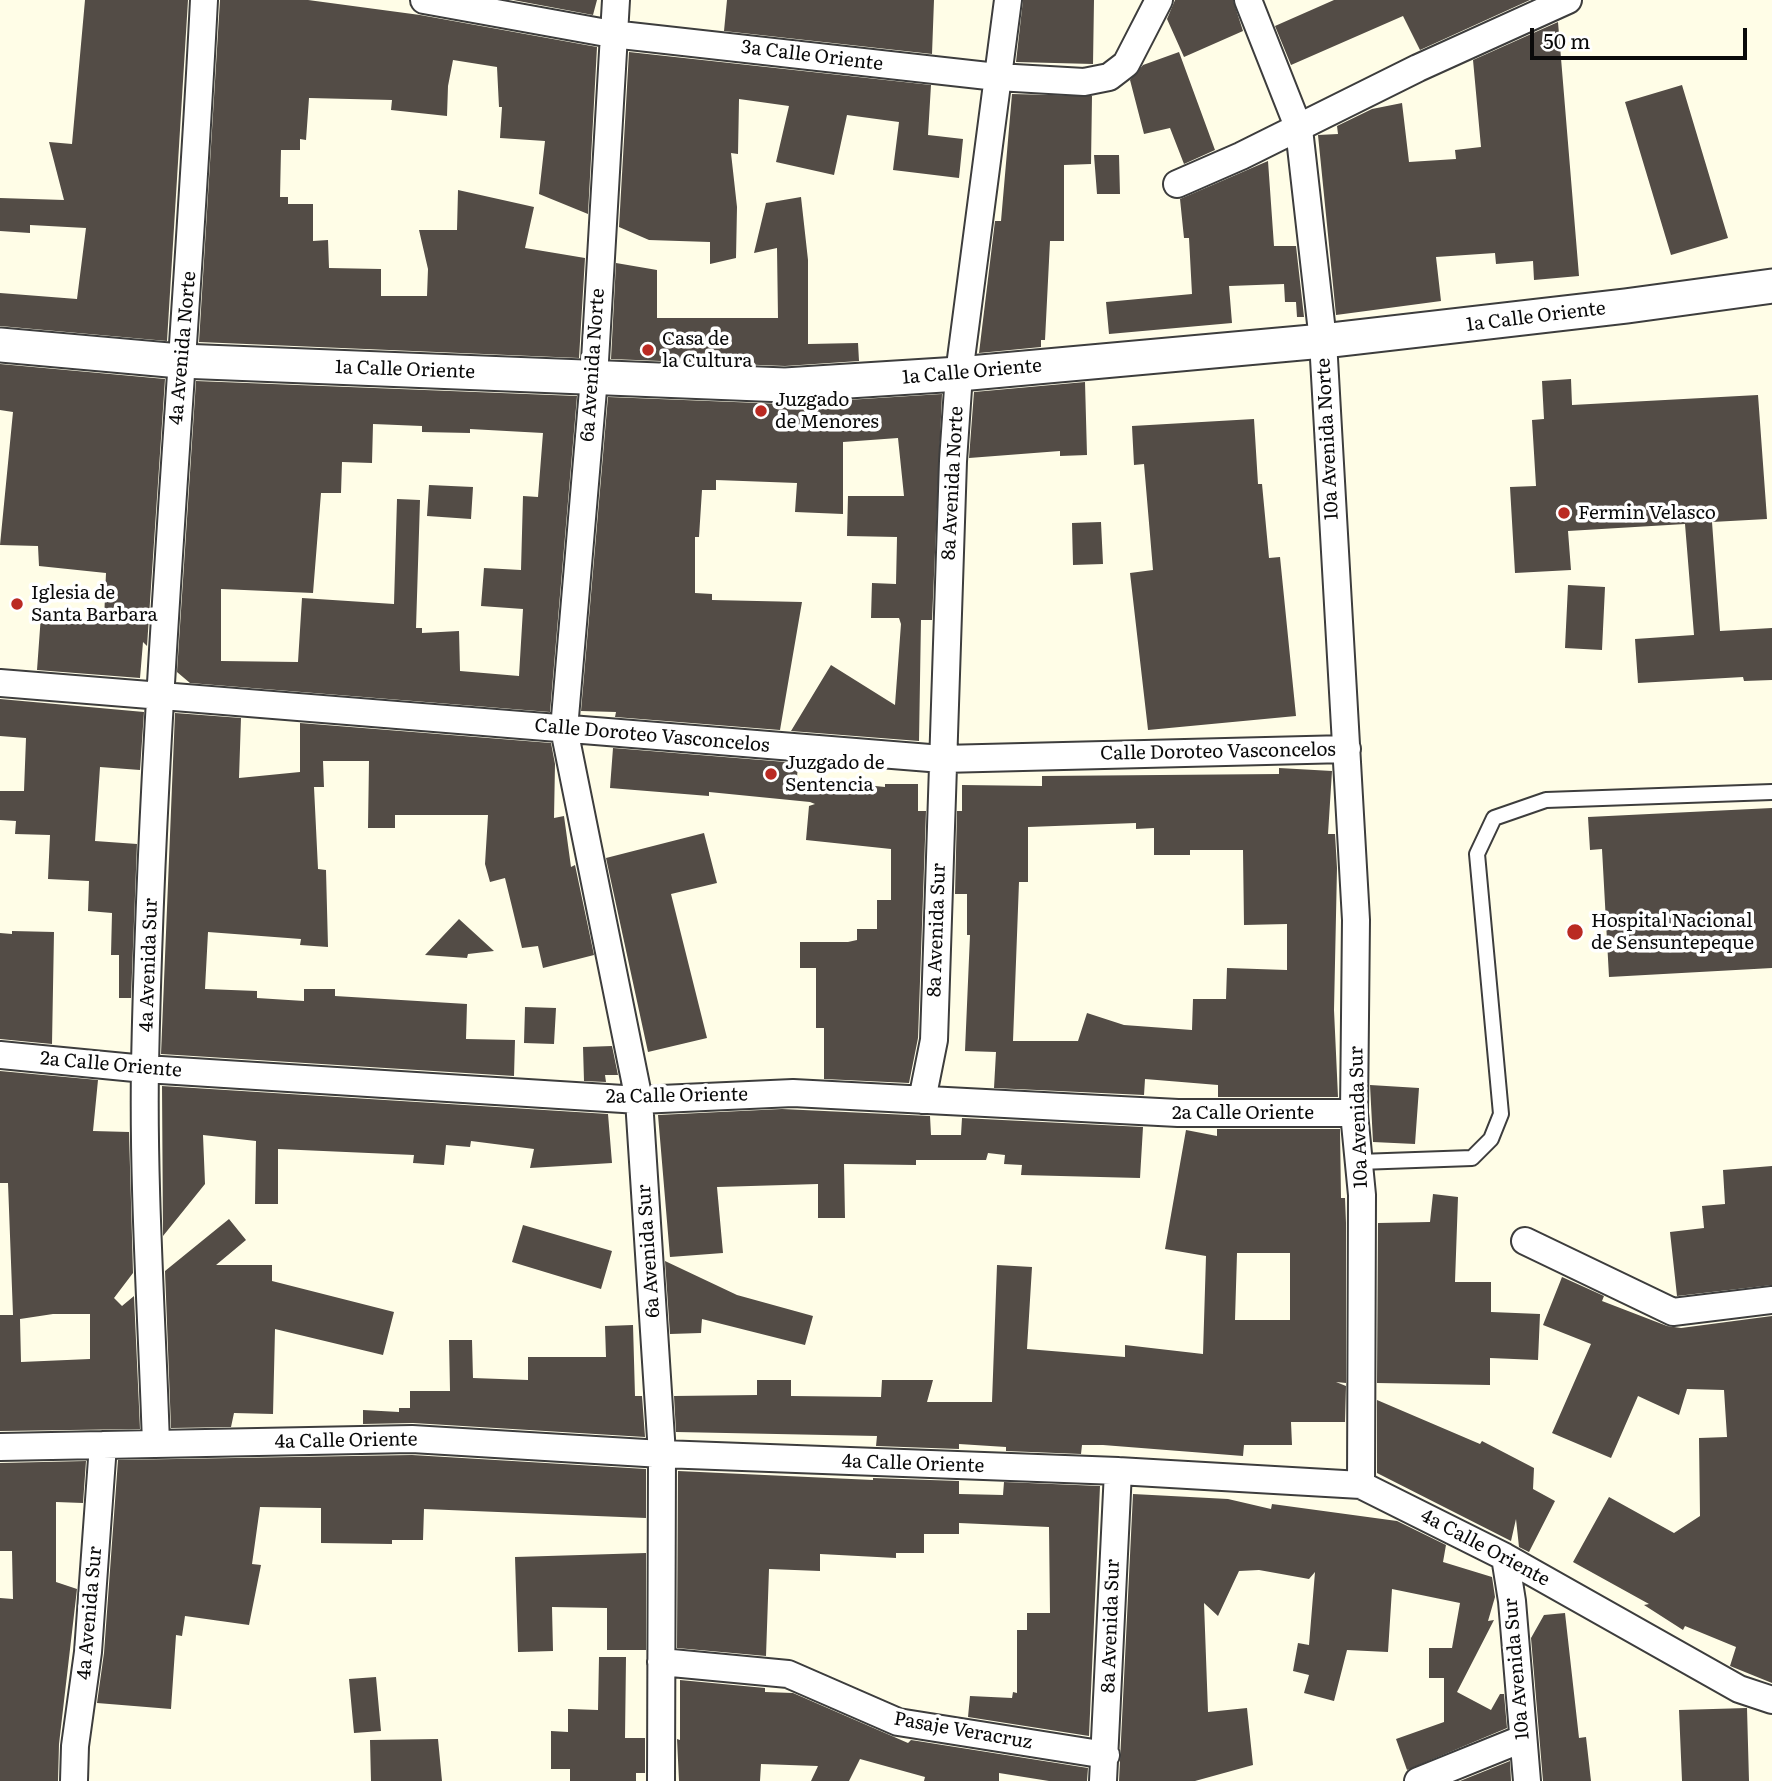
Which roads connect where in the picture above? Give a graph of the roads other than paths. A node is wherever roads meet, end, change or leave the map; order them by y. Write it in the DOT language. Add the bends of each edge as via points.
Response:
graph roads {
  1 [pos="204,0"];
  2 [pos="424,0"];
  3 [pos="616,0"];
  4 [pos="1008,0"];
  5 [pos="1158,0"];
  6 [pos="1248,0"];
  7 [pos="1568,0"];
  8 [pos="612,34"];
  9 [pos="997,78"];
  10 [pos="1299,129"];
  11 [pos="1177,184"];
  12 [pos="1772,286"];
  13 [pos="1322,341"];
  14 [pos="0,345"];
  15 [pos="180,361"];
  16 [pos="960,374"];
  17 [pos="594,379"];
  18 [pos="0,683"];
  19 [pos="159,696"];
  20 [pos="564,729"];
  21 [pos="1347,749"];
  22 [pos="942,759"];
  23 [pos="1772,792"];
  24 [pos="0,1055"];
  25 [pos="145,1069"];
  26 [pos="639,1100"];
  27 [pos="922,1100"];
  28 [pos="1354,1113"];
  29 [pos="1359,1161"];
  30 [pos="1525,1241"];
  31 [pos="1772,1300"];
  32 [pos="156,1444"];
  33 [pos="103,1445"];
  34 [pos="0,1447"];
  35 [pos="662,1454"];
  36 [pos="1118,1471"];
  37 [pos="1362,1485"];
  38 [pos="1504,1557"];
  39 [pos="661,1662"];
  40 [pos="1772,1700"];
  41 [pos="1522,1739"];
  42 [pos="1104,1768"];
  43 [pos="74,1781"];
  44 [pos="662,1781"];
  45 [pos="1418,1781"];
  46 [pos="1527,1781"];
  1 -- 15 [label="street, 4a Avenida Norte" via="193,232"];
  2 -- 8 [label="street, 3a Calle Oriente"];
  3 -- 8 [label="street, 6a Avenida Norte"];
  4 -- 9 [label="street, 8a Avenida Norte"];
  5 -- 9 [label="street, 3a Calle Oriente" via="1126,64 1109,77 1084,82"];
  6 -- 10 [label="street, 10a Avenida Norte"];
  7 -- 10 [label="street" via="1418,68"];
  8 -- 9 [label="street, 3a Calle Oriente"];
  8 -- 17 [label="street, 6a Avenida Norte"];
  9 -- 16 [label="street, 8a Avenida Norte"];
  10 -- 11 [label="street"];
  10 -- 13 [label="street, 10a Avenida Norte"];
  12 -- 13 [label="street, 1a Calle Oriente"];
  13 -- 16 [label="street, 1a Calle Oriente"];
  13 -- 21 [label="street, 10a Avenida Norte"];
  14 -- 15 [label="street, 1a Calle Oriente"];
  15 -- 17 [label="street, 1a Calle Oriente"];
  15 -- 19 [label="street, 4a Avenida Norte"];
  16 -- 17 [label="street, 1a Calle Oriente" via="785,385"];
  16 -- 22 [label="street, 8a Avenida Norte"];
  17 -- 20 [label="street, 6a Avenida Norte"];
  18 -- 19 [label="street, Calle Doroteo Vasconcelos"];
  19 -- 20 [label="street, Calle Doroteo Vasconcelos"];
  19 -- 25 [label="street, 4a Avenida Sur"];
  20 -- 22 [label="street, Calle Doroteo Vasconcelos"];
  20 -- 26 [label="street, 6a Avenida Sur"];
  21 -- 22 [label="street, Calle Doroteo Vasconcelos"];
  21 -- 28 [label="street, 10a Avenida Sur" via="1356,920"];
  22 -- 27 [label="street, 8a Avenida Sur" via="934,1040"];
  23 -- 29 [label="lane" via="1546,800 1494,818 1477,854 1501,1114 1491,1139 1472,1158"];
  24 -- 25 [label="street, 2a Calle Oriente"];
  25 -- 26 [label="street, 2a Calle Oriente"];
  25 -- 32 [label="street, 4a Avenida Sur"];
  26 -- 27 [label="street, 2a Calle Oriente" via="793,1093"];
  26 -- 35 [label="street, 6a Avenida Sur"];
  27 -- 28 [label="street, 2a Calle Oriente" via="1178,1113"];
  28 -- 29 [label="street, 10a Avenida Sur"];
  29 -- 37 [label="street, 10a Avenida Sur"];
  30 -- 31 [label="street" via="1673,1312"];
  32 -- 33 [label="street, 4a Calle Oriente"];
  32 -- 35 [label="street, 4a Calle Oriente" via="412,1439"];
  33 -- 34 [label="street, 4a Calle Oriente"];
  33 -- 43 [label="street, 4a Avenida Sur"];
  35 -- 36 [label="street, 4a Calle Oriente"];
  35 -- 39 [label="street, 6a Avenida Sur"];
  36 -- 37 [label="street, 4a Calle Oriente"];
  36 -- 42 [label="street, 8a Avenida Sur"];
  37 -- 38 [label="street, 4a Calle Oriente"];
  38 -- 40 [label="street, 4a Calle Oriente" via="1739,1689"];
  38 -- 41 [label="street, 10a Avenida Sur"];
  39 -- 42 [label="street, Pasaje Veracruz" via="788,1674 898,1722"];
  39 -- 44 [label="street, 6a Avenida Sur"];
  41 -- 45 [label="street"];
  41 -- 46 [label="street, 10a Avenida Sur"];
}
